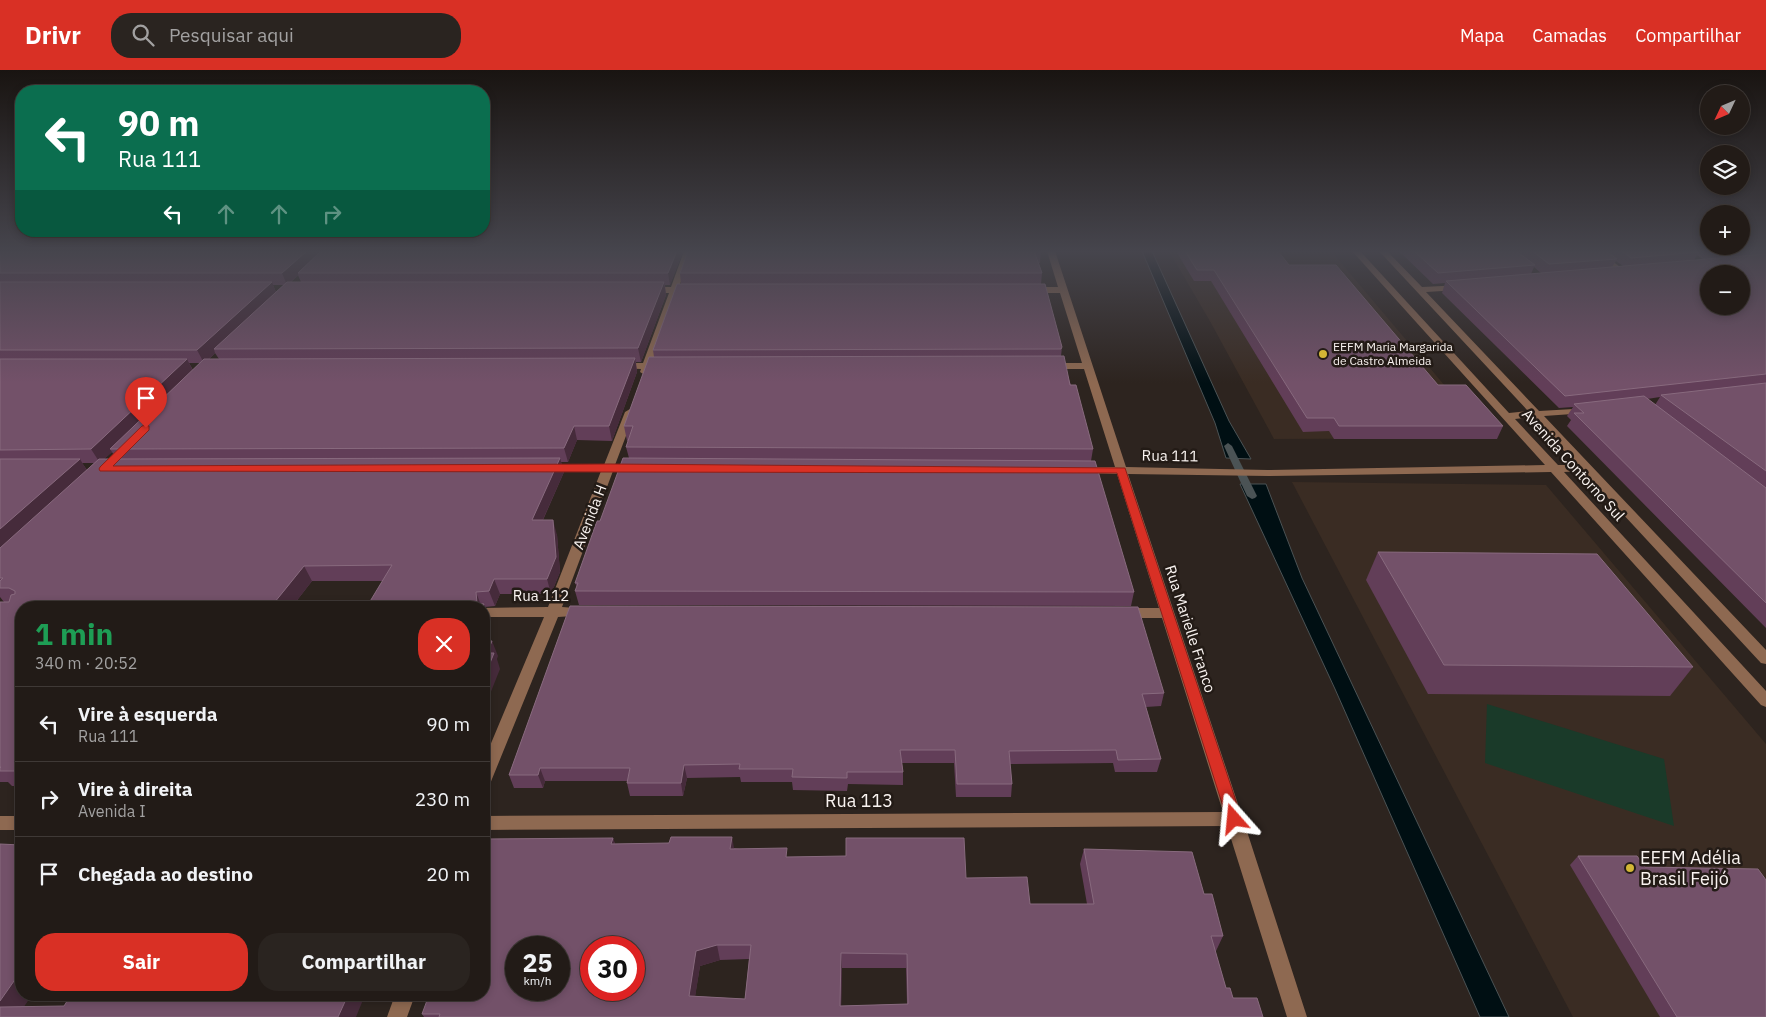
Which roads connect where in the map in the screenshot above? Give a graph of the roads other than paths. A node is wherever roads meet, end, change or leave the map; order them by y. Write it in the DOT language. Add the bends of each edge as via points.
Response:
graph roads {
  1 [pos="671,295"];
  2 [pos="1066,295"];
  3 [pos="1397,295"];
  4 [pos="1424,295"];
  5 [pos="605,366"];
  6 [pos="647,366"];
  7 [pos="676,366"];
  8 [pos="1039,366"];
  9 [pos="1088,366"];
  10 [pos="640,386"];
  11 [pos="633,403"];
  12 [pos="1594,410"];
  13 [pos="1538,415"];
  14 [pos="1508,416"];
  15 [pos="539,468"];
  16 [pos="610,468"];
  17 [pos="649,468"];
  18 [pos="1588,468"];
  19 [pos="1555,469"];
  20 [pos="1072,470"];
  21 [pos="1121,470"];
  22 [pos="490,612"];
  23 [pos="553,612"];
  24 [pos="600,612"];
  25 [pos="1114,613"];
  26 [pos="1168,613"];
  27 [pos="1766,659"];
  28 [pos="1766,701"];
  29 [pos="490,764"];
  30 [pos="1234,819"];
  31 [pos="0,823"];
  32 [pos="15,823"];
  33 [pos="490,823"];
  34 [pos="403,1001"];
  35 [pos="397,1017"];
  36 [pos="1297,1017"];
  1 -- 6 [label="street"];
  2 -- 9 [label="street, Rua Marielle Franco"];
  3 -- 14 [label="street, Avenida Contorno Sul"];
  4 -- 13 [label="street, Avenida Contorno Sul"];
  5 -- 6 [label="street"];
  6 -- 7 [label="street"];
  6 -- 10 [label="street"];
  8 -- 9 [label="street"];
  9 -- 21 [label="street, Rua Marielle Franco"];
  11 -- 16 [label="street, Avenida H"];
  12 -- 13 [label="street"];
  13 -- 14 [label="street"];
  13 -- 18 [label="street, Avenida Contorno Sul"];
  14 -- 19 [label="street, Avenida Contorno Sul"];
  15 -- 16 [label="street"];
  16 -- 17 [label="street"];
  16 -- 23 [label="street, Avenida H"];
  18 -- 19 [label="street, Rua 111"];
  18 -- 27 [label="street, Avenida Contorno Sul"];
  19 -- 21 [label="street, Rua 111" via="1268,473"];
  19 -- 28 [label="street, Avenida Contorno Sul"];
  20 -- 21 [label="street, Rua 111"];
  21 -- 26 [label="street, Rua Marielle Franco"];
  22 -- 23 [label="street, Rua 112"];
  23 -- 24 [label="street, Rua 112"];
  23 -- 29 [label="street, Avenida H"];
  25 -- 26 [label="street"];
  26 -- 30 [label="street, Rua Marielle Franco"];
  30 -- 33 [label="street, Rua 113"];
  30 -- 36 [label="street, Rua Marielle Franco"];
  31 -- 32 [label="street"];
  34 -- 35 [label="street"];
}
